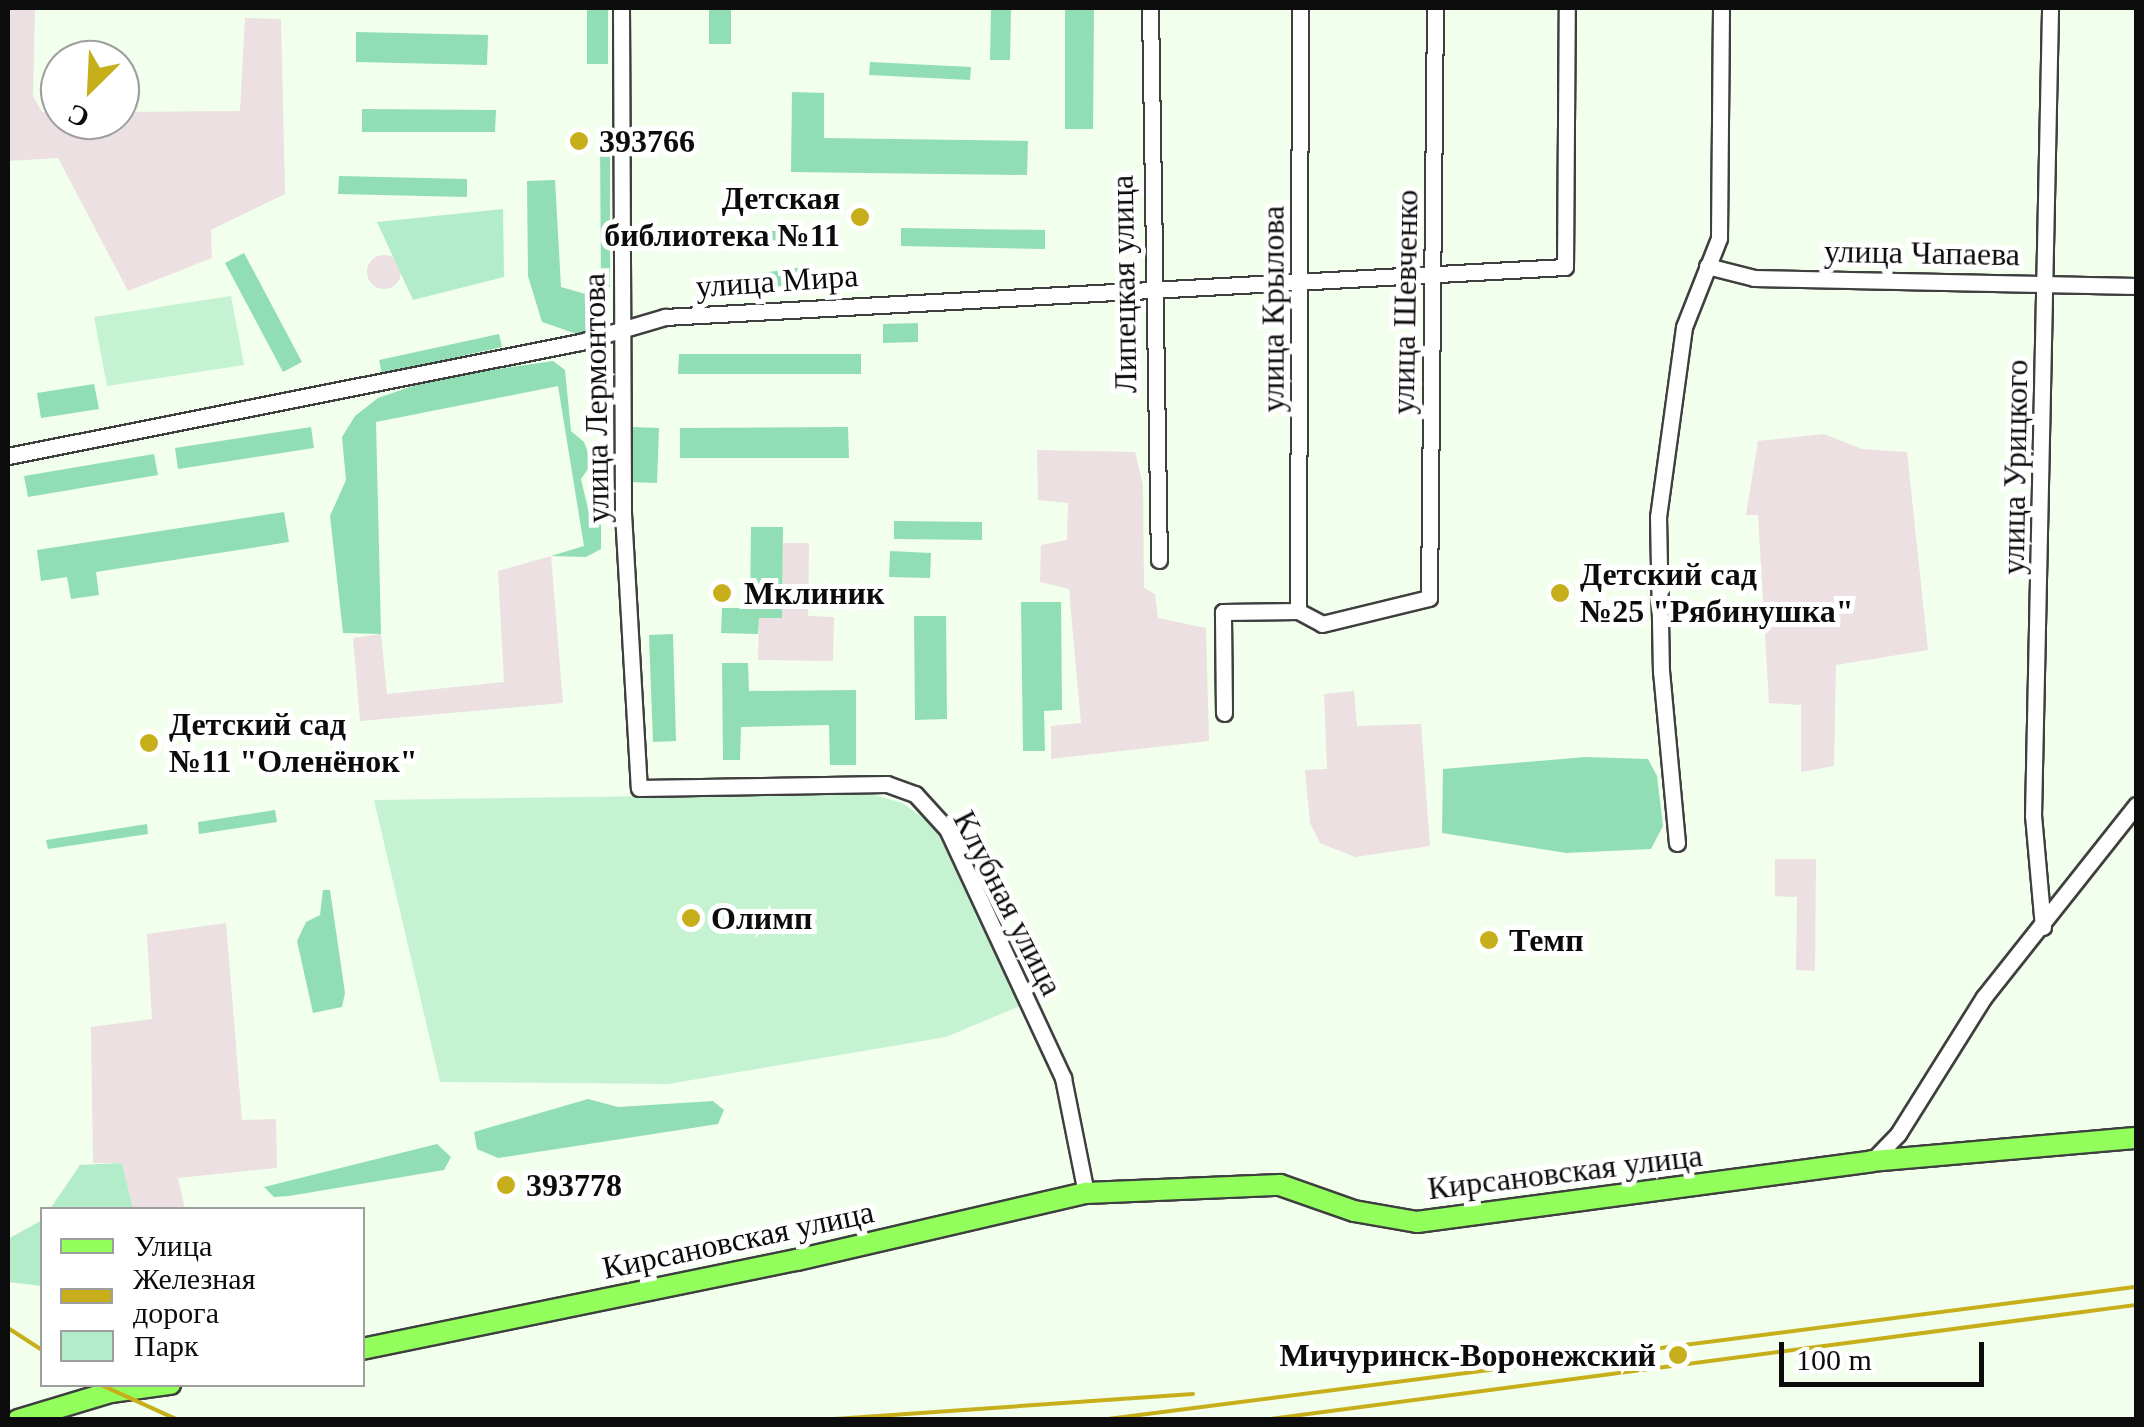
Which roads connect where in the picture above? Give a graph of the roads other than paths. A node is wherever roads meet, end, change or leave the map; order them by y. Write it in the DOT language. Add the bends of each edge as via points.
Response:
graph roads {
  1 [pos="622,8"];
  2 [pos="1150,8"];
  3 [pos="1300,8"];
  4 [pos="1435,8"];
  5 [pos="1567,8"];
  6 [pos="1721,8"];
  7 [pos="2050,8"];
  8 [pos="1708,266"];
  9 [pos="1433,274"];
  10 [pos="2046,282"];
  11 [pos="1301,283"];
  12 [pos="2136,286"];
  13 [pos="1150,289"];
  14 [pos="623,326"];
  15 [pos="8,456"];
  16 [pos="1159,560"];
  17 [pos="1298,611"];
  18 [pos="1224,714"];
  19 [pos="640,788"];
  20 [pos="2136,805"];
  21 [pos="1677,843"];
  22 [pos="2042,927"];
  23 [pos="2136,1138"];
  24 [pos="1872,1162"];
  25 [pos="1086,1193"];
  26 [pos="365,1349"];
  27 [pos="148,1387"];
  28 [pos="18,1420"];
  1 -- 14 [label="street, улица Лермонтова"];
  2 -- 13 [label="street, Липецкая улица"];
  3 -- 11 [label="street, улица Крылова"];
  4 -- 9 [label="street, улица Шевченко"];
  5 -- 9 [label="street, улица Мира" via="1565,267"];
  6 -- 8 [label="street" via="1719,238"];
  7 -- 10 [label="street, улица Урицкого"];
  8 -- 10 [label="street, улица Чапаева" via="1754,278"];
  8 -- 21 [label="street" via="1684,327 1658,518 1661,672"];
  9 -- 11 [label="street, улица Мира"];
  9 -- 17 [label="street, улица Шевченко" via="1429,598 1322,624"];
  10 -- 12 [label="street, улица Чапаева"];
  10 -- 22 [label="street, улица Урицкого" via="2034,816"];
  11 -- 13 [label="street, улица Мира"];
  11 -- 17 [label="street, улица Крылова"];
  13 -- 14 [label="street, улица Мира" via="684,315"];
  13 -- 16 [label="street, Липецкая улица"];
  14 -- 15 [label="street, улица Мира" via="580,342"];
  14 -- 19 [label="street, улица Лермонтова" via="623,513"];
  17 -- 18 [label="street" via="1223,612"];
  19 -- 25 [label="street, Клубная улица" via="887,784 914,794 947,828 1062,1078"];
  20 -- 22 [label="street"];
  22 -- 24 [label="street" via="1943,1054 1898,1134"];
  23 -- 24 [label="main road, Кирсановская улица"];
  24 -- 25 [label="main road, Кирсановская улица" via="1418,1222 1280,1185"];
  25 -- 26 [label="main road, Кирсановская улица"];
  27 -- 28 [label="main road"];
}
